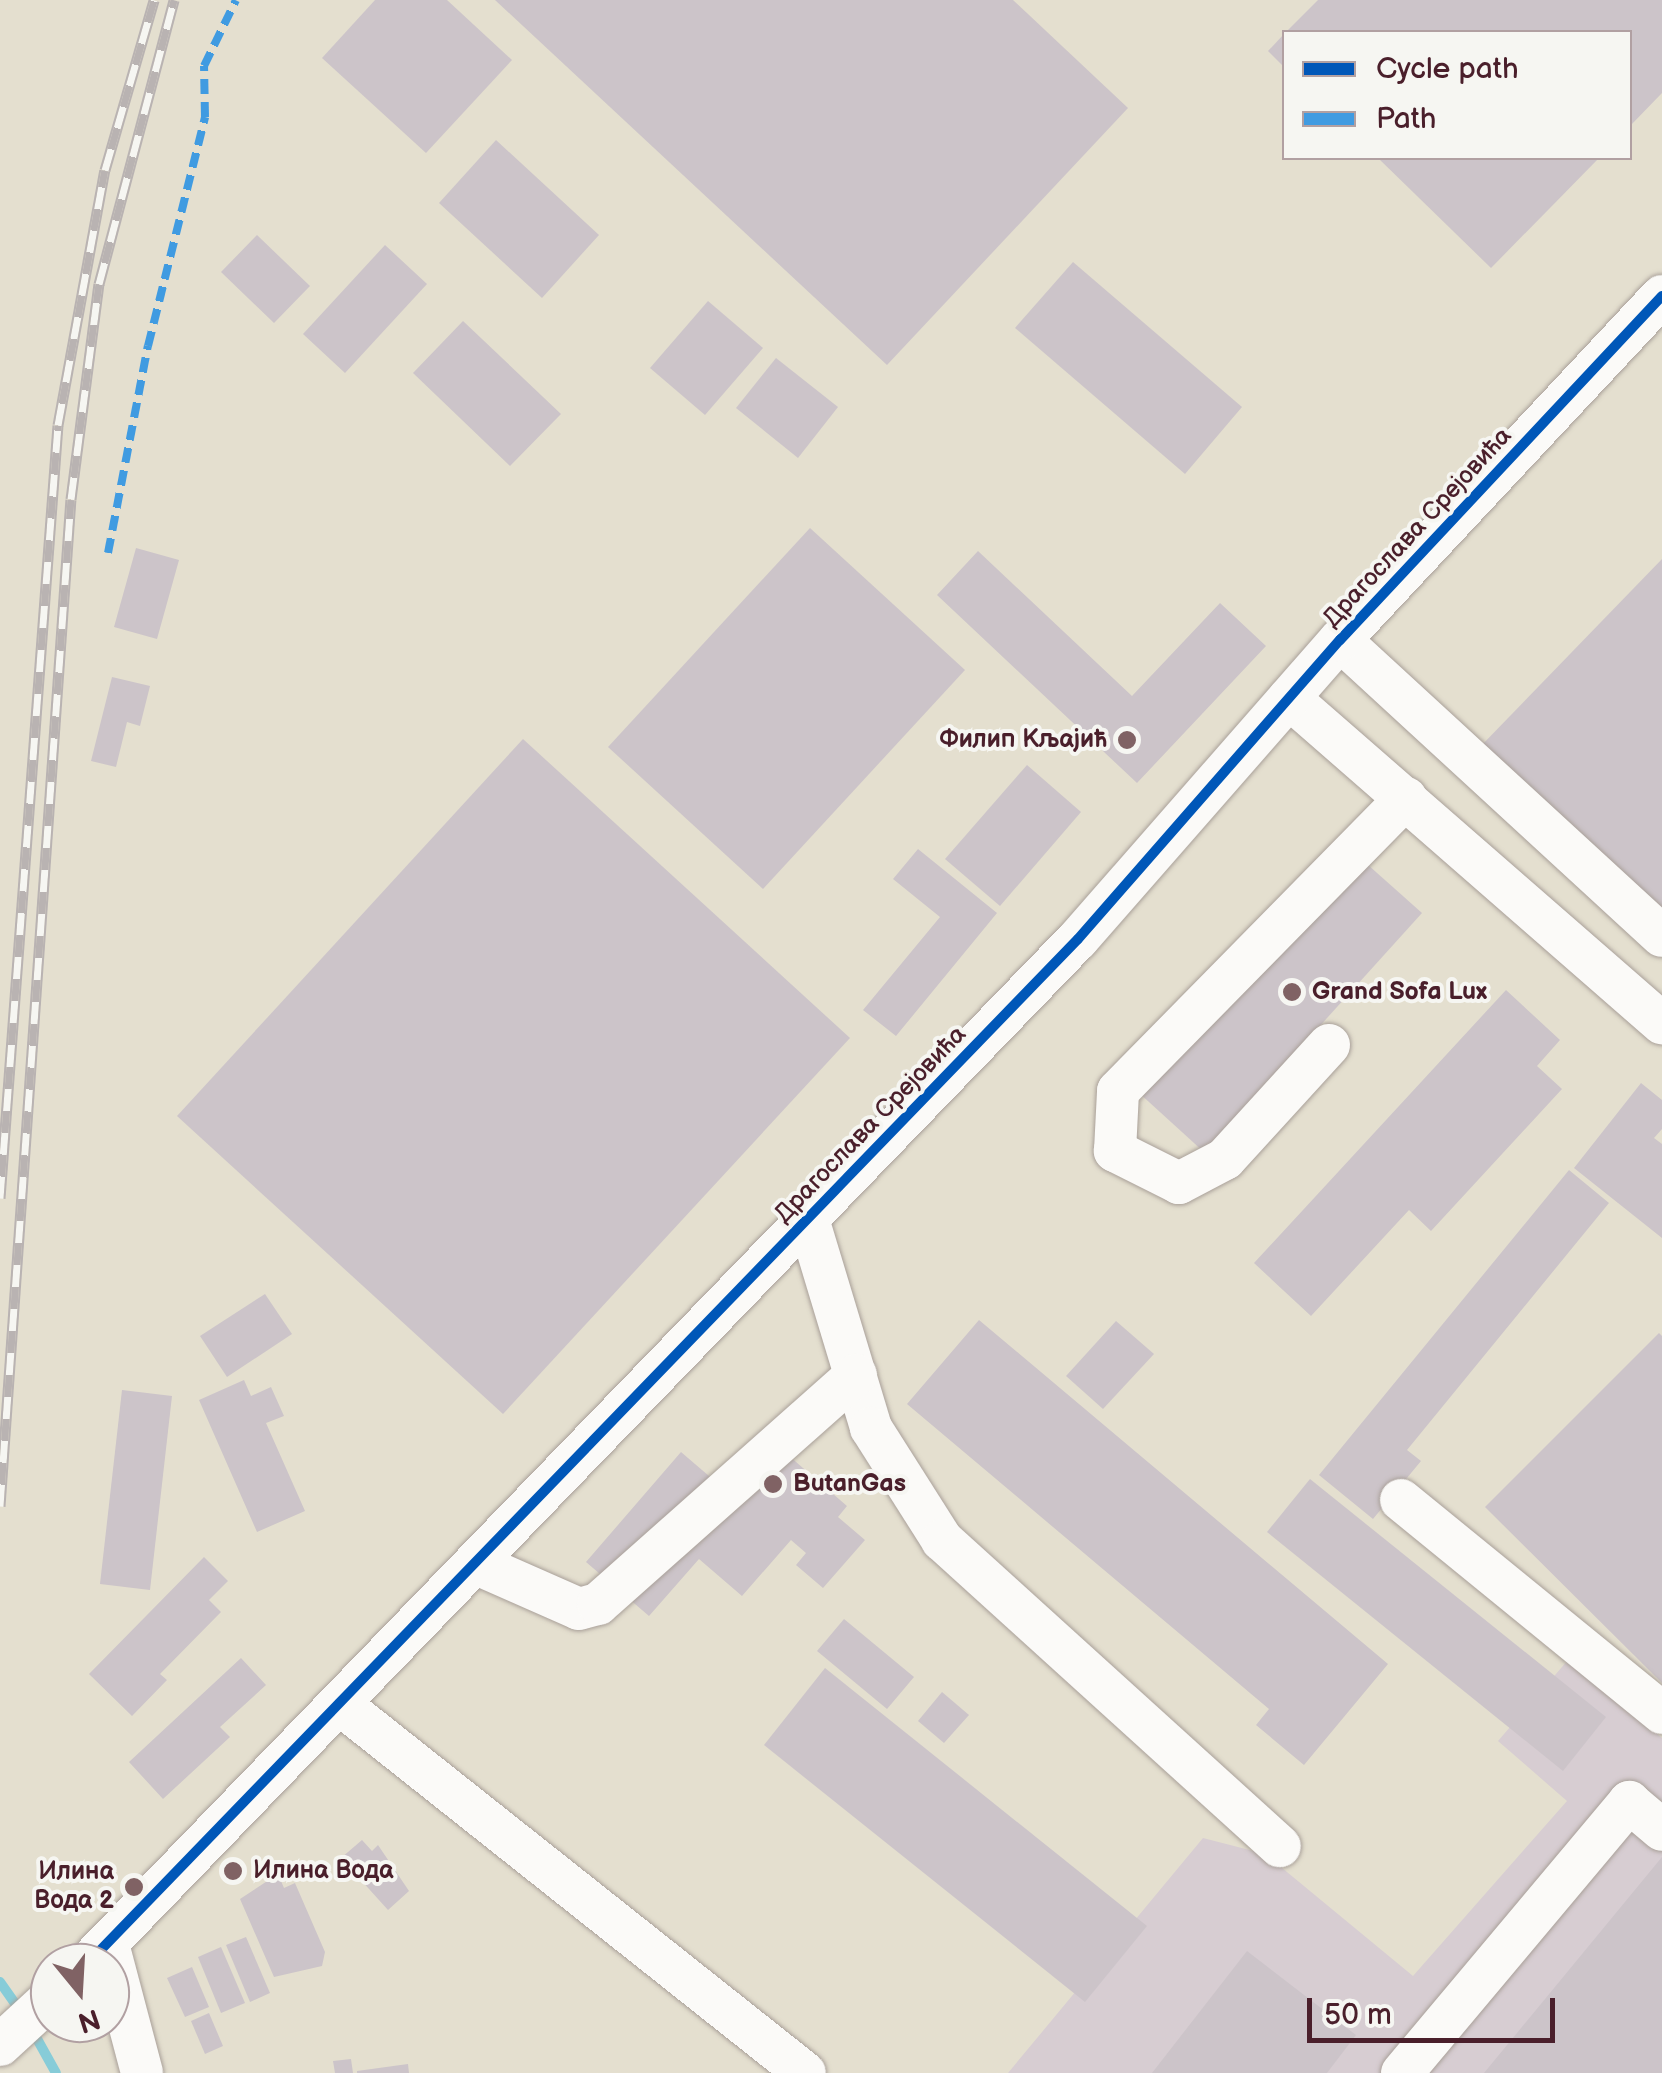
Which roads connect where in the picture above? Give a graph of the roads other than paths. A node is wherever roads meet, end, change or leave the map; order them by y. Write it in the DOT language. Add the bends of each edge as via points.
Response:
graph roads {
  1 [pos="1662,296"];
  2 [pos="1340,640"];
  3 [pos="1289,698"];
  4 [pos="1406,798"];
  5 [pos="1662,936"];
  6 [pos="1662,1023"];
  7 [pos="1330,1045"];
  8 [pos="808,1219"];
  9 [pos="856,1376"];
  10 [pos="1401,1500"];
  11 [pos="476,1564"];
  12 [pos="340,1705"];
  13 [pos="1662,1713"];
  14 [pos="1662,1830"];
  15 [pos="1280,1846"];
  16 [pos="108,1943"];
  17 [pos="30,2017"];
  18 [pos="7,2037"];
  19 [pos="130,2040"];
  20 [pos="142,2073"];
  21 [pos="805,2073"];
  22 [pos="1402,2073"];
  1 -- 2 [label="street, Драгослава Срејовића"];
  2 -- 3 [label="street, Драгослава Срејовића"];
  2 -- 5 [label="street"];
  3 -- 4 [label="street"];
  3 -- 8 [label="street, Драгослава Срејовића" via="1078,940"];
  4 -- 6 [label="street"];
  4 -- 7 [label="street" via="1118,1091 1115,1151 1179,1183 1226,1159"];
  8 -- 9 [label="street"];
  8 -- 11 [label="street, Драгослава Срејовића"];
  9 -- 11 [label="street" via="598,1604 579,1609"];
  9 -- 15 [label="street" via="871,1428 942,1540"];
  10 -- 13 [label="street"];
  11 -- 12 [label="street, Драгослава Срејовића"];
  12 -- 16 [label="street, Драгослава Срејовића"];
  12 -- 21 [label="street"];
  14 -- 22 [label="street" via="1629,1802"];
  17 -- 18 [label="street"];
  19 -- 20 [label="street"];
}
